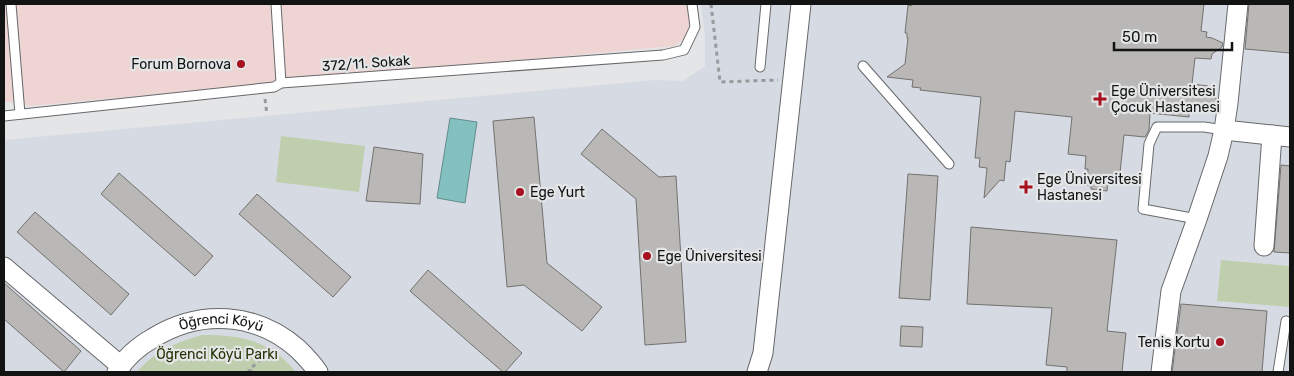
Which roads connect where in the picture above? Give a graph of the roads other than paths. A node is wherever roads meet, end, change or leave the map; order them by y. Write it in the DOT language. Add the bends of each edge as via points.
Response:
graph roads {
  1 [pos="11,4"];
  2 [pos="692,4"];
  3 [pos="766,4"];
  4 [pos="801,4"];
  5 [pos="1238,4"];
  6 [pos="277,6"];
  7 [pos="863,66"];
  8 [pos="760,67"];
  9 [pos="282,83"];
  10 [pos="20,114"];
  11 [pos="4,116"];
  12 [pos="1224,130"];
  13 [pos="1281,136"];
  14 [pos="949,164"];
  15 [pos="1197,219"];
  16 [pos="1264,246"];
  17 [pos="4,267"];
  18 [pos="1286,321"];
  19 [pos="764,353"];
  20 [pos="119,369"];
  21 [pos="318,372"];
  22 [pos="757,372"];
  23 [pos="771,372"];
  24 [pos="1161,372"];
  25 [pos="1278,372"];
  1 -- 10 [label="lane"];
  2 -- 9 [label="lane, 372/11. Sokak" via="695,27 684,50"];
  3 -- 8 [label="lane"];
  4 -- 19 [label="street"];
  5 -- 12 [label="street"];
  6 -- 9 [label="lane"];
  7 -- 14 [label="lane"];
  9 -- 10 [label="lane, 372/11. Sokak" via="274,87"];
  10 -- 11 [label="lane, 372/11. Sokak"];
  12 -- 13 [label="street"];
  12 -- 15 [label="street"];
  12 -- 15 [label="lane" via="1157,127 1149,144 1143,209"];
  13 -- 16 [label="street"];
  15 -- 24 [label="street" via="1170,291"];
  17 -- 20 [label="street, Öğrenci Köyü"];
  18 -- 25 [label="lane"];
  19 -- 22 [label="street"];
  19 -- 23 [label="street"];
  20 -- 21 [label="street, Öğrenci Köyü" via="142,344 168,328 197,319 227,318 257,324 284,337 312,362"];
}
